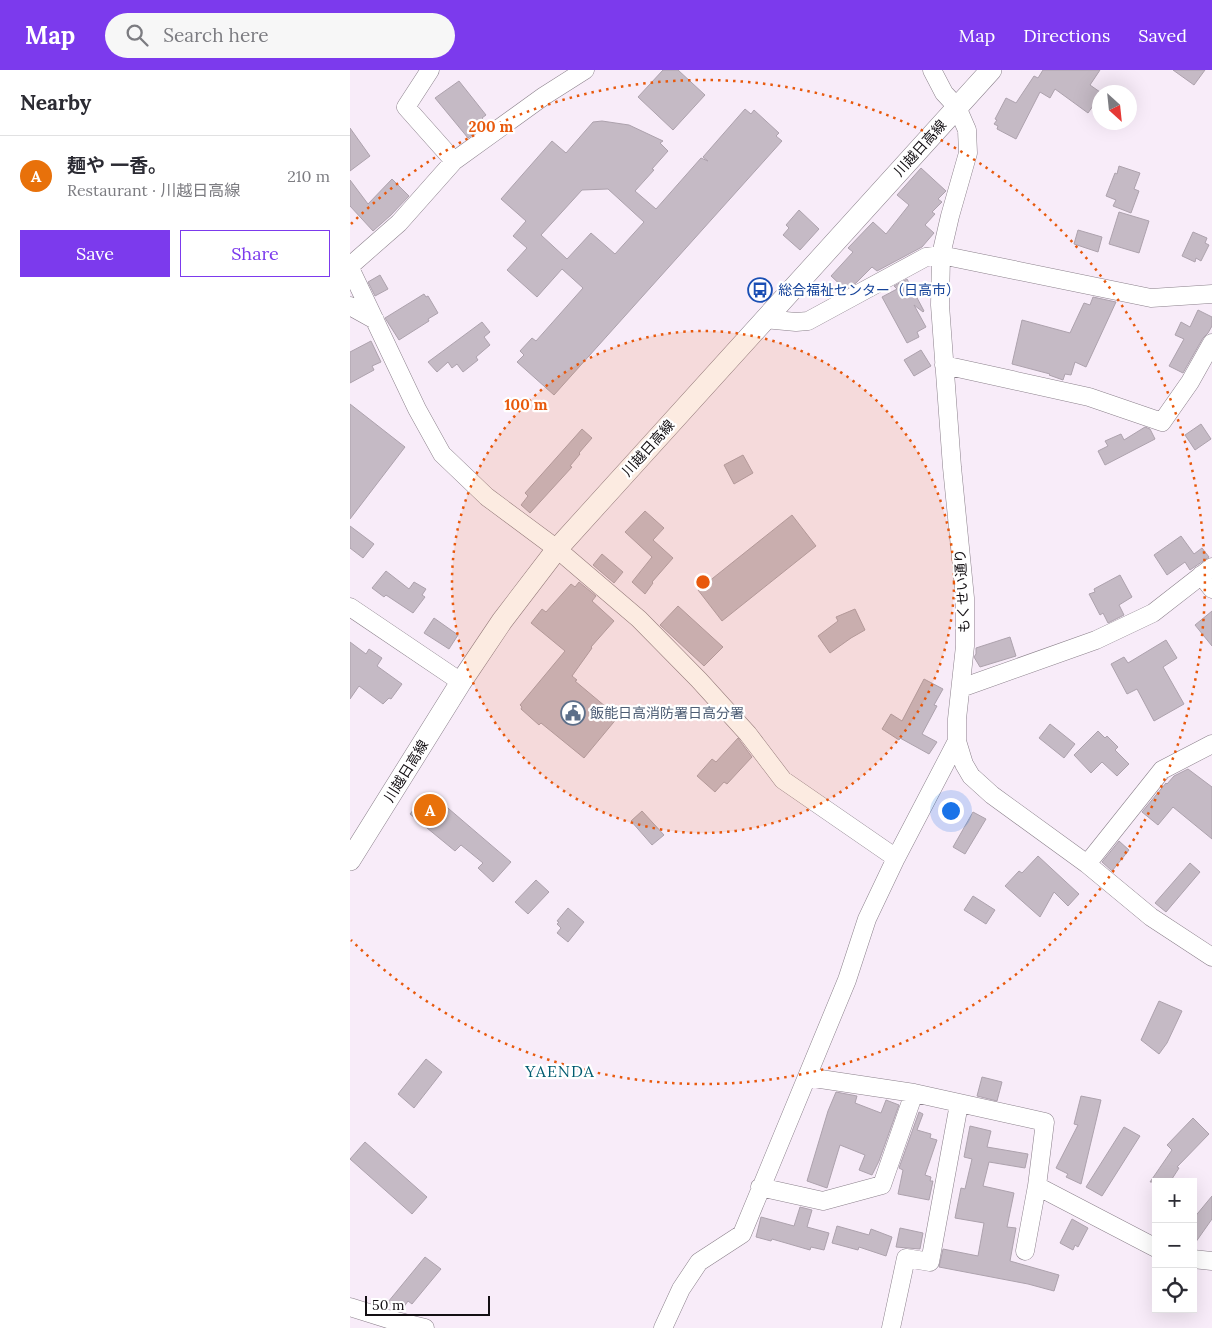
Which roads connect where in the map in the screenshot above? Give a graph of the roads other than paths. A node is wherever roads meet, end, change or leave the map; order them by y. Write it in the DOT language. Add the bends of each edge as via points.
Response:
graph roads {
  1 [pos="430,70"];
  2 [pos="584,70"];
  3 [pos="932,70"];
  4 [pos="991,70"];
  5 [pos="957,108"];
  6 [pos="454,161"];
  7 [pos="941,255"];
  8 [pos="350,267"];
  9 [pos="1212,294"];
  10 [pos="350,306"];
  11 [pos="764,319"];
  12 [pos="375,320"];
  13 [pos="1212,343"];
  14 [pos="944,365"];
  15 [pos="557,549"];
  16 [pos="1206,571"];
  17 [pos="1212,589"];
  18 [pos="350,607"];
  19 [pos="461,682"];
  20 [pos="961,688"];
  21 [pos="956,740"];
  22 [pos="1212,744"];
  23 [pos="896,858"];
  24 [pos="350,860"];
  25 [pos="1087,864"];
  26 [pos="1212,957"];
  27 [pos="807,1077"];
  28 [pos="914,1093"];
  29 [pos="959,1104"];
  30 [pos="1038,1186"];
  31 [pos="760,1187"];
  32 [pos="1152,1246"];
  33 [pos="1025,1251"];
  34 [pos="1197,1259"];
  35 [pos="1212,1261"];
  36 [pos="350,1308"];
  37 [pos="425,1328"];
  38 [pos="663,1328"];
  39 [pos="891,1328"];
  1 -- 6 [label="street" via="406,108"];
  2 -- 6 [label="street"];
  3 -- 5 [label="street, もくせい通り" via="944,93"];
  4 -- 5 [label="main road, 川越日高線"];
  5 -- 7 [label="street, もくせい通り" via="967,130 968,153"];
  5 -- 11 [label="main road, 川越日高線"];
  6 -- 8 [label="street" via="399,223"];
  7 -- 9 [label="street" via="1151,298"];
  7 -- 11 [label="street" via="926,257 808,321"];
  7 -- 14 [label="street, もくせい通り"];
  8 -- 12 [label="street"];
  10 -- 12 [label="street"];
  11 -- 15 [label="main road, 川越日高線"];
  12 -- 15 [label="street" via="442,454 486,497"];
  13 -- 14 [label="street" via="1162,422 1089,397"];
  14 -- 20 [label="street, もくせい通り" via="965,598"];
  15 -- 19 [label="main road, 川越日高線"];
  15 -- 23 [label="street" via="639,619 699,680 784,780"];
  16 -- 17 [label="street"];
  16 -- 20 [label="street" via="1153,613 1096,640"];
  18 -- 19 [label="street"];
  19 -- 24 [label="main road, 川越日高線"];
  20 -- 21 [label="street, もくせい通り"];
  21 -- 23 [label="street"];
  21 -- 25 [label="street, もくせい通り" via="971,776"];
  22 -- 25 [label="street" via="1162,770"];
  23 -- 27 [label="street" via="867,919 847,980"];
  25 -- 26 [label="street, もくせい通り" via="1151,917"];
  27 -- 28 [label="street"];
  27 -- 31 [label="street"];
  28 -- 29 [label="street"];
  28 -- 31 [label="street" via="882,1184 823,1201"];
  29 -- 30 [label="street" via="1045,1122"];
  29 -- 39 [label="street" via="930,1262 906,1258"];
  30 -- 32 [label="street"];
  30 -- 33 [label="street"];
  31 -- 38 [label="street" via="742,1234 699,1262 681,1289"];
  34 -- 35 [label="street"];
  36 -- 37 [label="street"];
}
